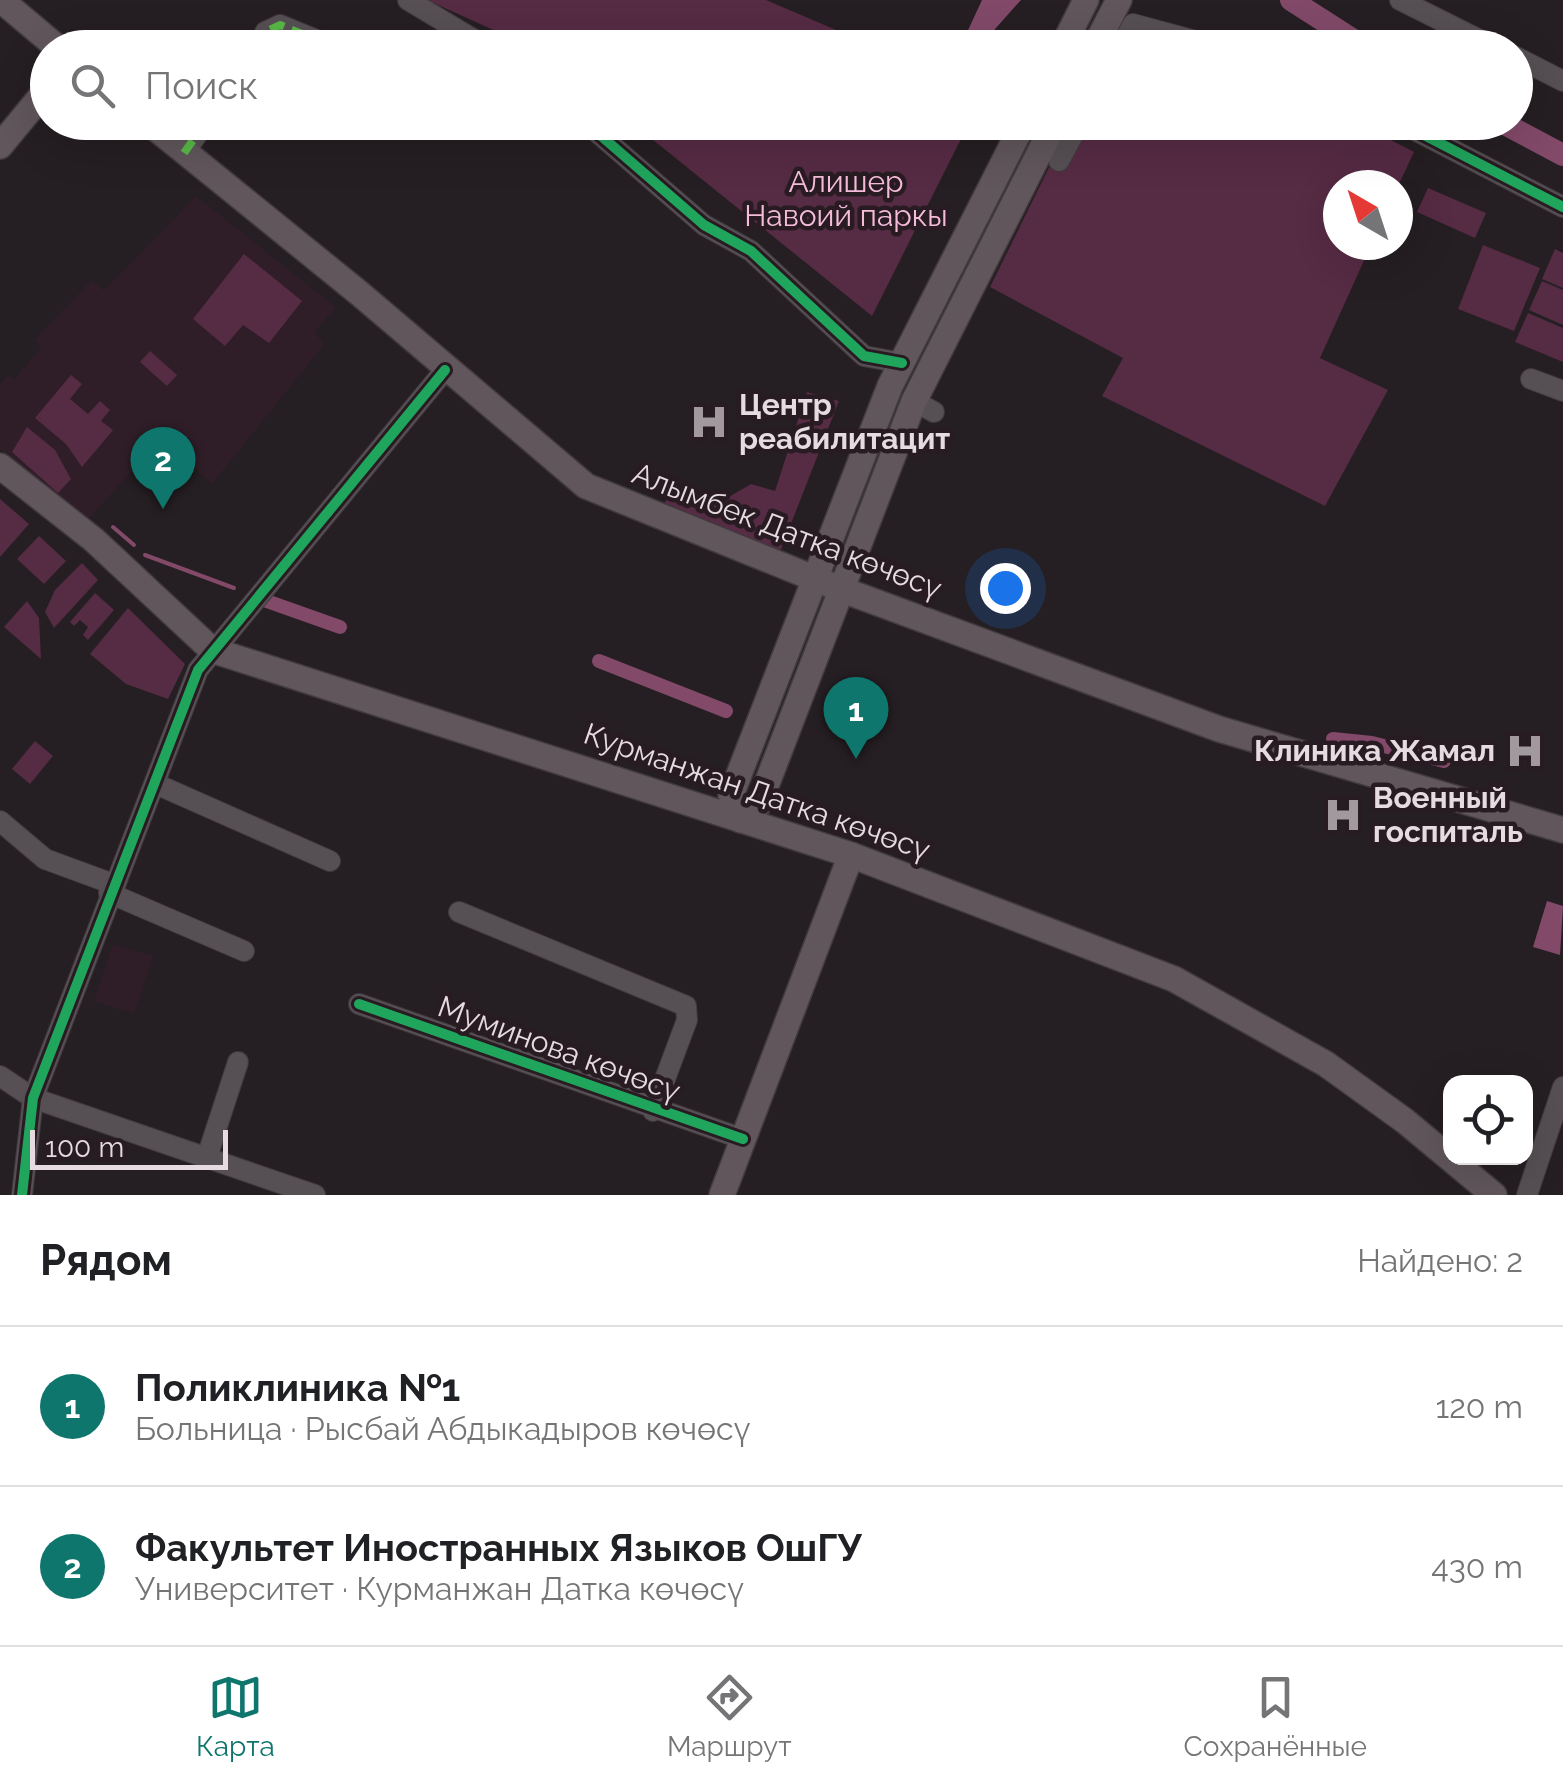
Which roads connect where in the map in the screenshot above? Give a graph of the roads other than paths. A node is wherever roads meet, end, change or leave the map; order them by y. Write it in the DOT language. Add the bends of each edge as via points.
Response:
graph roads {
  1 [pos="2,0"];
  2 [pos="408,0"];
  3 [pos="1086,0"];
  4 [pos="1119,0"];
  5 [pos="1400,0"];
  6 [pos="37,30"];
  7 [pos="269,30"];
  8 [pos="292,30"];
  9 [pos="458,30"];
  10 [pos="1071,30"];
  11 [pos="1103,30"];
  12 [pos="1129,30"];
  13 [pos="1154,30"];
  14 [pos="1460,30"];
  15 [pos="1533,66"];
  16 [pos="1563,81"];
  17 [pos="30,110"];
  18 [pos="168,140"];
  19 [pos="194,140"];
  20 [pos="606,140"];
  21 [pos="1016,140"];
  22 [pos="1045,140"];
  23 [pos="1070,140"];
  24 [pos="1433,140"];
  25 [pos="0,146"];
  26 [pos="184,154"];
  27 [pos="1059,161"];
  28 [pos="1563,207"];
  29 [pos="929,339"];
  30 [pos="902,363"];
  31 [pos="446,370"];
  32 [pos="1530,379"];
  33 [pos="1563,391"];
  34 [pos="0,466"];
  35 [pos="813,577"];
  36 [pos="843,590"];
  37 [pos="212,650"];
  38 [pos="156,784"];
  39 [pos="742,820"];
  40 [pos="0,821"];
  41 [pos="1563,830"];
  42 [pos="851,855"];
  43 [pos="330,862"];
  44 [pos="111,889"];
  45 [pos="459,912"];
  46 [pos="244,951"];
  47 [pos="359,1004"];
  48 [pos="238,1062"];
  49 [pos="0,1076"];
  50 [pos="1563,1088"];
  51 [pos="34,1098"];
  52 [pos="653,1111"];
  53 [pos="743,1140"];
  54 [pos="207,1157"];
  55 [pos="18,1190"];
  56 [pos="315,1195"];
  57 [pos="722,1195"];
  58 [pos="1494,1195"];
  59 [pos="1526,1195"];
  1 -- 6 [label="main road"];
  2 -- 9 [label="street"];
  3 -- 10 [label="main road"];
  4 -- 11 [label="main road"];
  5 -- 14 [label="street"];
  7 -- 8 [label="street"];
  12 -- 13 [label="street" via="1132,24"];
  15 -- 16 [label="street"];
  17 -- 25 [label="main road"];
  18 -- 26 [label="main road, Алымбек Датка көчөсү"];
  19 -- 26 [label="street"];
  20 -- 30 [label="street" via="704,226 752,251 864,356"];
  21 -- 29 [label="main road"];
  22 -- 29 [label="main road"];
  23 -- 27 [label="street"];
  24 -- 28 [label="street"];
  26 -- 31 [label="main road, Алымбек Датка көчөсү"];
  29 -- 30 [label="main road"];
  29 -- 36 [label="main road" via="924,406"];
  30 -- 35 [label="main road"];
  31 -- 35 [label="main road, Алымбек Датка көчөсү" via="586,486"];
  31 -- 37 [label="street"];
  32 -- 33 [label="street"];
  34 -- 37 [label="main road, Курманжан Датка көчөсү" via="94,540"];
  35 -- 36 [label="main road, Алымбек Датка көчөсү"];
  35 -- 39 [label="main road" via="731,795"];
  36 -- 39 [label="main road" via="758,804"];
  36 -- 41 [label="main road, Алымбек Датка көчөсү" via="1219,729"];
  37 -- 38 [label="street" via="198,670"];
  37 -- 39 [label="main road, Курманжан Датка көчөсү"];
  38 -- 43 [label="street"];
  38 -- 44 [label="street"];
  39 -- 42 [label="main road, Курманжан Датка көчөсү"];
  40 -- 44 [label="street" via="44,859"];
  42 -- 53 [label="main road"];
  42 -- 58 [label="main road, Курманжан Датка көчөсү" via="1212,996 1326,1064"];
  44 -- 46 [label="street"];
  44 -- 51 [label="street"];
  45 -- 52 [label="street, Муминова көчөсү" via="686,1006 687,1020"];
  47 -- 52 [label="street, Муминова көчөсү"];
  48 -- 54 [label="street"];
  49 -- 51 [label="street"];
  50 -- 59 [label="street"];
  51 -- 54 [label="street"];
  51 -- 55 [label="street"];
  52 -- 53 [label="street, Муминова көчөсү"];
  53 -- 57 [label="main road"];
  54 -- 56 [label="street"];
}
